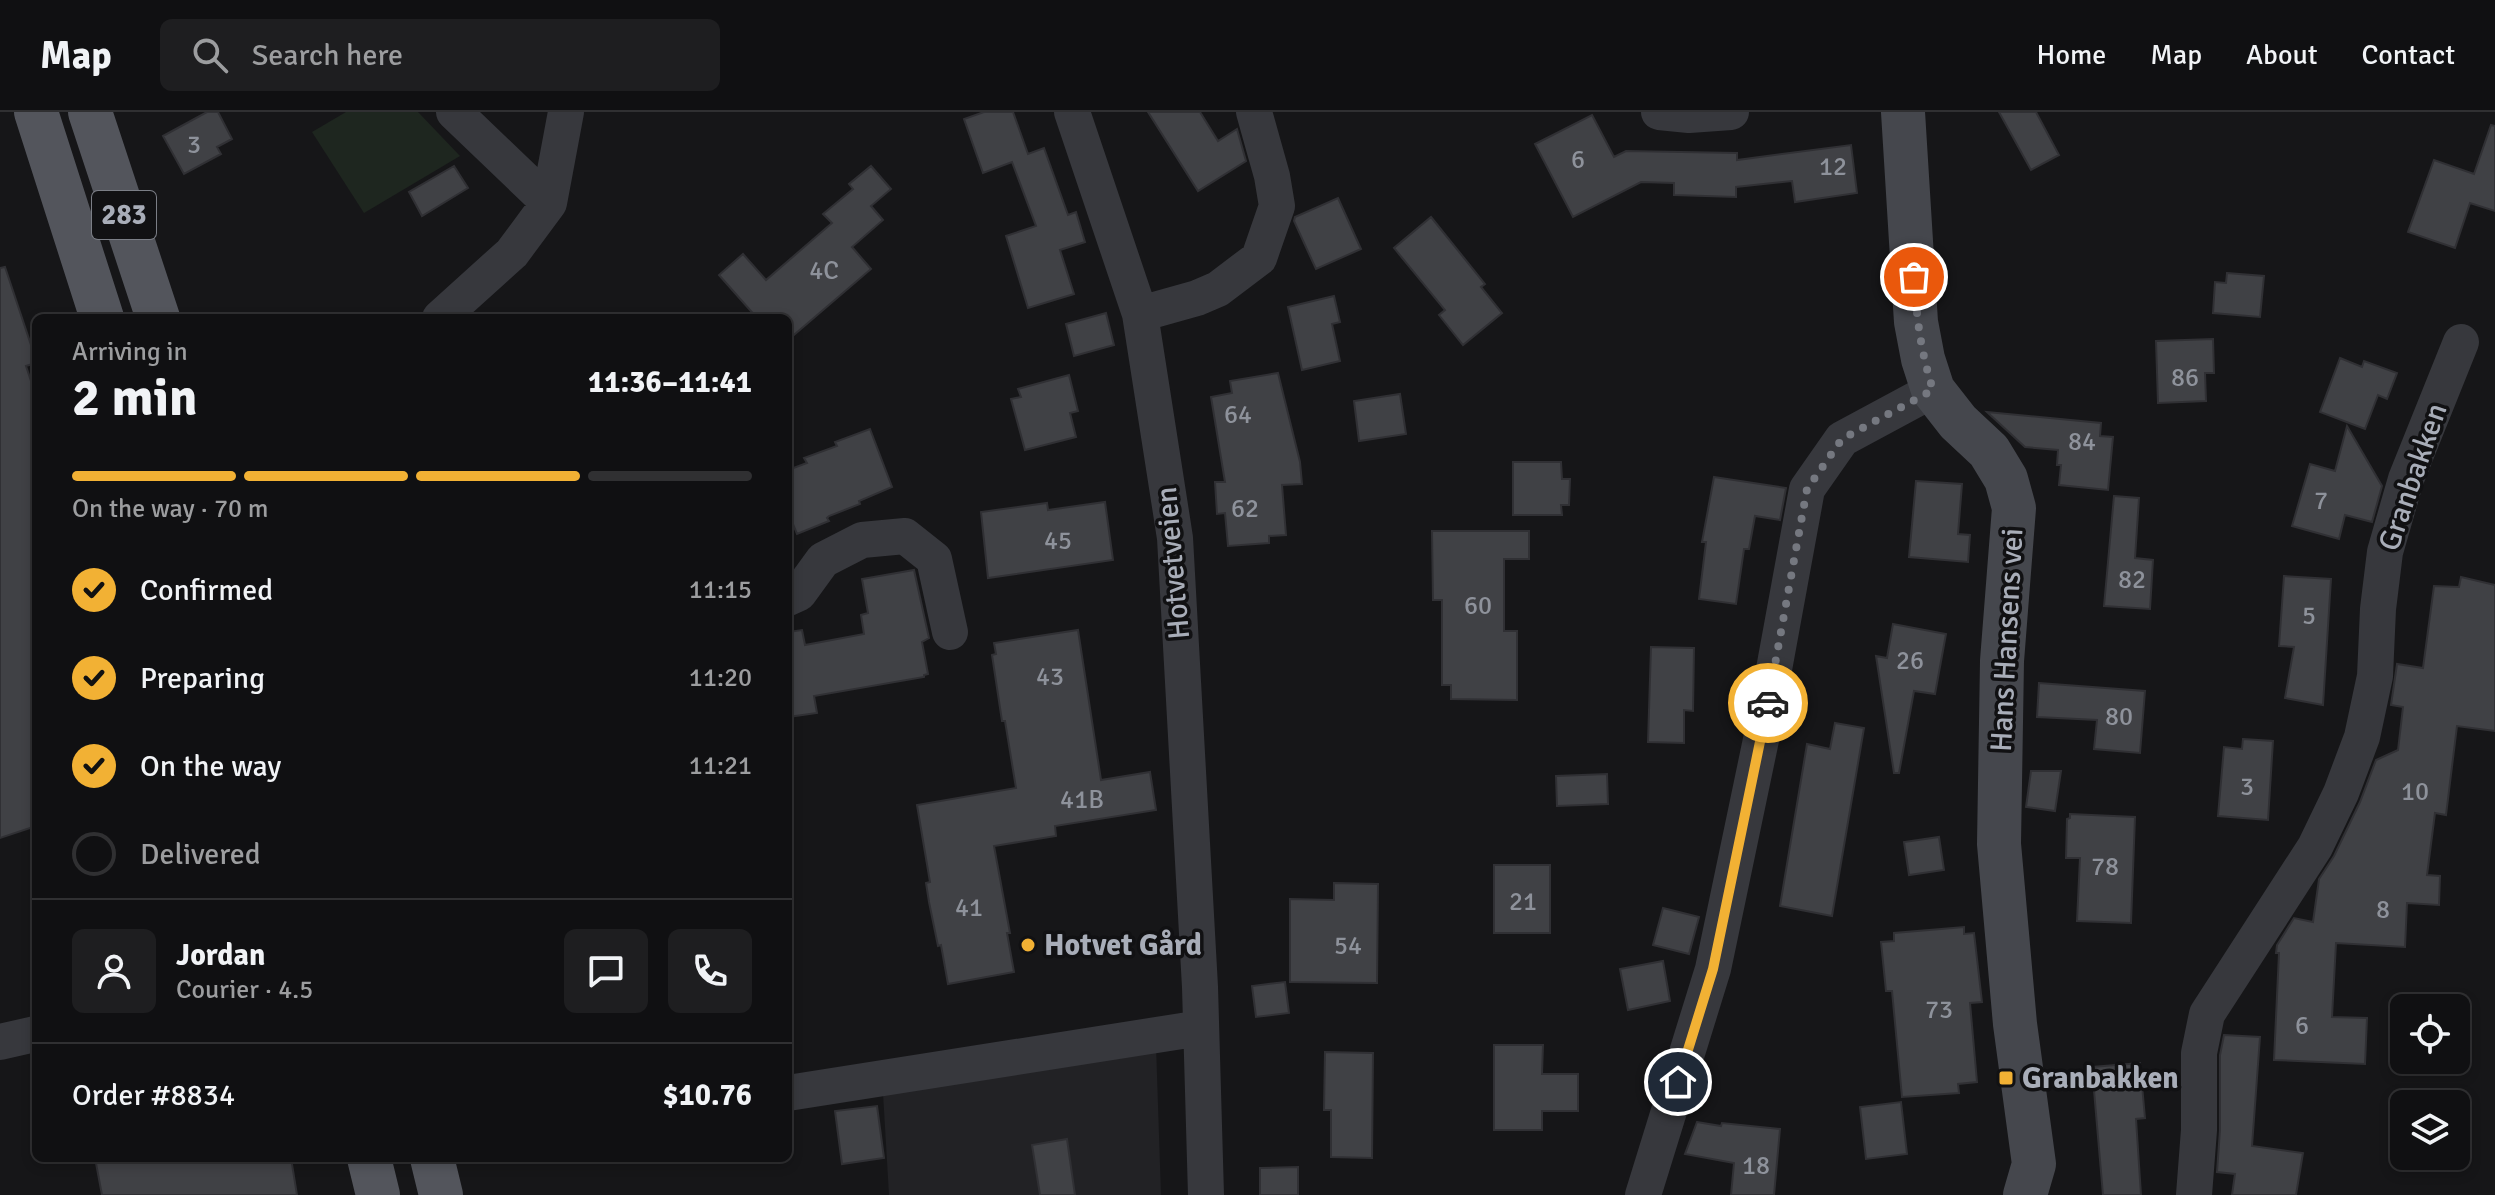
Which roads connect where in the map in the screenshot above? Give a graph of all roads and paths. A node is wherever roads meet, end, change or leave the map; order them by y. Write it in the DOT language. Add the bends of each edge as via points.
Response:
graph roads {
  1 [pos="36,112"];
  2 [pos="90,112"];
  3 [pos="454,112"];
  4 [pos="566,112"];
  5 [pos="1072,112"];
  6 [pos="1254,112"];
  7 [pos="1659,112"];
  8 [pos="1731,112"];
  9 [pos="1903,112"];
  10 [pos="549,203"];
  11 [pos="101,314"];
  12 [pos="157,314"];
  13 [pos="444,314"];
  14 [pos="1140,314"];
  15 [pos="2461,342"];
  16 [pos="1933,390"];
  17 [pos="792,596"];
  18 [pos="950,632"];
  19 [pos="1201,1028"];
  20 [pos="32,1035"];
  21 [pos="0,1042"];
  22 [pos="792,1092"];
  23 [pos="370,1162"];
  24 [pos="433,1162"];
  25 [pos="2035,1185"];
  26 [pos="378,1195"];
  27 [pos="441,1195"];
  28 [pos="1206,1195"];
  29 [pos="1643,1195"];
  30 [pos="2194,1195"];
  1 -- 11 [label="main road, 283"];
  2 -- 12 [label="main road, 283"];
  3 -- 10 [label="street"];
  4 -- 10 [label="street"];
  5 -- 14 [label="street, Hotvetveien"];
  6 -- 14 [label="street" via="1277,206 1259,258 1218,289"];
  7 -- 8 [label="street"];
  9 -- 16 [label="main road, Hans Hansens vei" via="1916,322"];
  10 -- 13 [label="street" via="512,253"];
  14 -- 19 [label="street, Hotvetveien" via="1175,538"];
  15 -- 30 [label="street, Granbakken" via="2406,479 2385,552 2375,676 2362,737 2341,793 2315,847 2207,1014 2199,1053"];
  16 -- 25 [label="main road, Hans Hansens vei" via="1989,451 2006,479 2014,508 2002,661 1999,844"];
  16 -- 29 [label="street" via="1842,439 1807,489 1713,969"];
  17 -- 18 [label="street" via="823,560 862,540 905,536 934,559"];
  19 -- 22 [label="street"];
  19 -- 28 [label="street, Hotvetveien"];
  20 -- 21 [label="street"];
  23 -- 26 [label="main road"];
  24 -- 27 [label="main road"];
}
